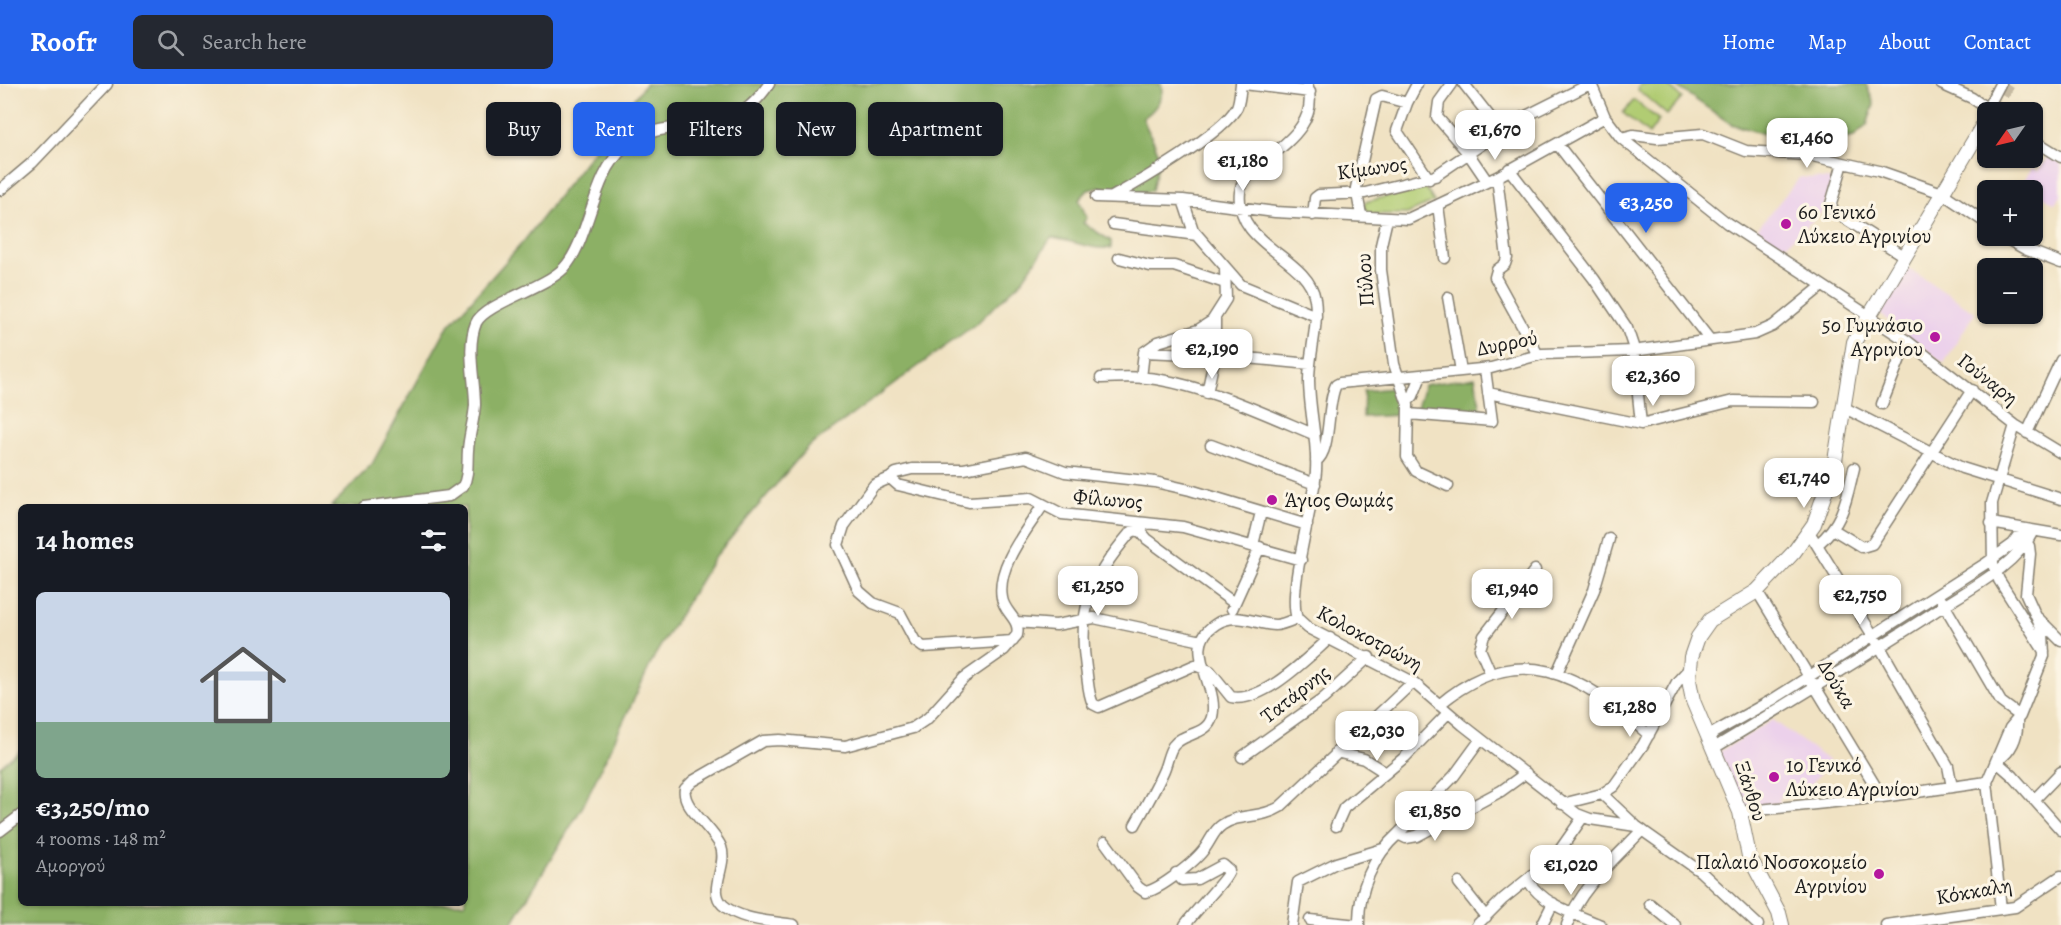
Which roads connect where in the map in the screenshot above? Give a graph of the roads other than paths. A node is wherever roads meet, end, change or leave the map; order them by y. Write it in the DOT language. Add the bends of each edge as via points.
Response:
graph roads {
  1 [pos="107,84"];
  2 [pos="769,84"];
  3 [pos="1242,84"];
  4 [pos="1417,84"];
  5 [pos="1452,84"];
  6 [pos="1464,84"];
  7 [pos="1590,84"];
  8 [pos="1941,84"];
  9 [pos="2000,84"];
  10 [pos="1308,88"];
  11 [pos="1993,102"];
  12 [pos="1407,103"];
  13 [pos="1977,103"];
  14 [pos="1605,117"];
  15 [pos="1501,131"];
  16 [pos="1977,133"];
  17 [pos="1621,138"];
  18 [pos="1657,138"];
  19 [pos="1558,145"];
  20 [pos="2043,146"];
  21 [pos="1468,153"];
  22 [pos="1642,155"];
  23 [pos="2061,157"];
  24 [pos="1843,163"];
  25 [pos="1509,170"];
  26 [pos="1429,179"];
  27 [pos="1492,179"];
  28 [pos="0,190"];
  29 [pos="1942,193"];
  30 [pos="1356,194"];
  31 [pos="1096,197"];
  32 [pos="1112,197"];
  33 [pos="1183,200"];
  34 [pos="1438,205"];
  35 [pos="1240,206"];
  36 [pos="1313,215"];
  37 [pos="1361,215"];
  38 [pos="1977,217"];
  39 [pos="1387,219"];
  40 [pos="1113,224"];
  41 [pos="1197,235"];
  42 [pos="2020,246"];
  43 [pos="1904,256"];
  44 [pos="1119,258"];
  45 [pos="1445,258"];
  46 [pos="2061,263"];
  47 [pos="1225,268"];
  48 [pos="1226,283"];
  49 [pos="1822,286"];
  50 [pos="1448,297"];
  51 [pos="1316,315"];
  52 [pos="1868,315"];
  53 [pos="1215,317"];
  54 [pos="1710,340"];
  55 [pos="1907,341"];
  56 [pos="1634,351"];
  57 [pos="1144,352"];
  58 [pos="1215,354"];
  59 [pos="1538,355"];
  60 [pos="2061,360"];
  61 [pos="1310,364"];
  62 [pos="1485,369"];
  63 [pos="1461,371"];
  64 [pos="1420,376"];
  65 [pos="1101,378"];
  66 [pos="1141,378"];
  67 [pos="1400,378"];
  68 [pos="1972,390"];
  69 [pos="1207,393"];
  70 [pos="1488,393"];
  71 [pos="1407,402"];
  72 [pos="1814,402"];
  73 [pos="1882,404"];
  74 [pos="1845,408"];
  75 [pos="1409,414"];
  76 [pos="1641,424"];
  77 [pos="2015,425"];
  78 [pos="2027,433"];
  79 [pos="1313,434"];
  80 [pos="1211,444"];
  81 [pos="1931,452"];
  82 [pos="2061,453"];
  83 [pos="1316,461"];
  84 [pos="1854,468"];
  85 [pos="893,476"];
  86 [pos="1997,479"];
  87 [pos="1315,484"];
  88 [pos="1448,486"];
  89 [pos="2061,499"];
  90 [pos="387,504"];
  91 [pos="1043,505"];
  92 [pos="1261,512"];
  93 [pos="1991,523"];
  94 [pos="1307,525"];
  95 [pos="1143,527"];
  96 [pos="1834,530"];
  97 [pos="1809,532"];
  98 [pos="2026,535"];
  99 [pos="2061,535"];
  100 [pos="1609,539"];
  101 [pos="1818,544"];
  102 [pos="1257,546"];
  103 [pos="1992,559"];
  104 [pos="1301,560"];
  105 [pos="1535,570"];
  106 [pos="1995,571"];
  107 [pos="1757,591"];
  108 [pos="1939,594"];
  109 [pos="1234,603"];
  110 [pos="1945,605"];
  111 [pos="2036,616"];
  112 [pos="1297,618"];
  113 [pos="1229,619"];
  114 [pos="1082,620"];
  115 [pos="1017,622"];
  116 [pos="1872,635"];
  117 [pos="1330,638"];
  118 [pos="1013,641"];
  119 [pos="1202,641"];
  120 [pos="2061,641"];
  121 [pos="1880,647"];
  122 [pos="2044,651"];
  123 [pos="1369,657"];
  124 [pos="1203,666"];
  125 [pos="1690,668"];
  126 [pos="1490,672"];
  127 [pos="1557,673"];
  128 [pos="1810,676"];
  129 [pos="1413,682"];
  130 [pos="1816,687"];
  131 [pos="1439,705"];
  132 [pos="1766,710"];
  133 [pos="1448,713"];
  134 [pos="2018,719"];
  135 [pos="1649,735"];
  136 [pos="1481,739"];
  137 [pos="1711,742"];
  138 [pos="1336,752"];
  139 [pos="1242,756"];
  140 [pos="1997,761"];
  141 [pos="2061,771"];
  142 [pos="1386,772"];
  143 [pos="1526,773"];
  144 [pos="1987,782"];
  145 [pos="1953,787"];
  146 [pos="1602,794"];
  147 [pos="1882,797"];
  148 [pos="2034,800"];
  149 [pos="1562,804"];
  150 [pos="1740,812"];
  151 [pos="18,817"];
  152 [pos="1584,817"];
  153 [pos="1135,825"];
  154 [pos="1336,826"];
  155 [pos="1639,828"];
  156 [pos="2061,830"];
  157 [pos="0,831"];
  158 [pos="1398,834"];
  159 [pos="1105,842"];
  160 [pos="1383,849"];
  161 [pos="1176,873"];
  162 [pos="2061,876"];
  163 [pos="1528,880"];
  164 [pos="1459,884"];
  165 [pos="1553,903"];
  166 [pos="1650,904"];
  167 [pos="2001,909"];
  168 [pos="1572,912"];
  169 [pos="1486,917"];
  170 [pos="1310,920"];
  171 [pos="1931,922"];
  172 [pos="795,925"];
  173 [pos="1185,925"];
  174 [pos="1292,925"];
  175 [pos="1358,925"];
  176 [pos="1477,925"];
  177 [pos="1542,925"];
  178 [pos="1566,925"];
  179 [pos="1601,925"];
  180 [pos="1675,925"];
  181 [pos="1758,925"];
  182 [pos="1782,925"];
  183 [pos="1886,925"];
  1 -- 28 [label="street" via="32,163"];
  2 -- 90 [label="street" via="753,105 735,117 707,127 659,130 637,139 619,153 564,268 536,288 485,313 476,323 472,351 474,418 463,486 449,496"];
  3 -- 10 [label="street"];
  3 -- 32 [label="street" via="1235,110 1218,127 1172,161"];
  4 -- 12 [label="street"];
  5 -- 21 [label="street" via="1436,109 1437,117"];
  6 -- 15 [label="street"];
  7 -- 14 [label="street, Γούναρη"];
  7 -- 15 [label="street, Κίμωνος"];
  8 -- 13 [label="street"];
  9 -- 11 [label="street"];
  10 -- 35 [label="street" via="1308,108 1291,141 1243,182"];
  12 -- 26 [label="street" via="1397,131"];
  12 -- 30 [label="street" via="1382,96 1376,99"];
  14 -- 17 [label="street, Γούναρη"];
  14 -- 19 [label="street"];
  15 -- 21 [label="street, Κίμωνος"];
  16 -- 29 [label="main road, Ξάνθου"];
  17 -- 18 [label="street"];
  17 -- 22 [label="street, Γούναρη"];
  18 -- 22 [label="street"];
  18 -- 24 [label="street" via="1703,134 1746,151 1787,152"];
  19 -- 25 [label="street"];
  19 -- 54 [label="street"];
  20 -- 23 [label="street"];
  21 -- 26 [label="street, Κίμωνος"];
  21 -- 27 [label="street"];
  22 -- 49 [label="street, Γούναρη" via="1727,223"];
  24 -- 29 [label="street" via="1898,176"];
  24 -- 43 [label="street" via="1831,204 1833,211"];
  25 -- 27 [label="street"];
  25 -- 56 [label="street" via="1609,300 1627,328"];
  26 -- 30 [label="street, Κίμωνος"];
  27 -- 34 [label="street"];
  27 -- 59 [label="street" via="1507,260 1495,277"];
  29 -- 38 [label="street"];
  29 -- 43 [label="main road, Ξάνθου"];
  30 -- 36 [label="street, Κίμωνος" via="1321,194 1315,198"];
  30 -- 37 [label="street"];
  31 -- 32 [label="street"];
  32 -- 33 [label="street"];
  33 -- 35 [label="street"];
  33 -- 41 [label="street"];
  34 -- 39 [label="street" via="1408,219"];
  34 -- 45 [label="street"];
  35 -- 36 [label="street"];
  35 -- 51 [label="street, Κολοκοτρώνη" via="1255,235 1310,286"];
  36 -- 37 [label="street"];
  37 -- 39 [label="street"];
  39 -- 67 [label="street, Πύλου" via="1381,270 1393,361"];
  40 -- 41 [label="street"];
  41 -- 47 [label="street"];
  42 -- 46 [label="street"];
  43 -- 52 [label="main road, Ξάνθου"];
  44 -- 48 [label="street" via="1150,266 1174,266"];
  47 -- 48 [label="street"];
  47 -- 51 [label="street" via="1241,285"];
  48 -- 53 [label="street" via="1226,298"];
  49 -- 52 [label="street, Γούναρη"];
  49 -- 54 [label="street, Δυρρού" via="1764,331"];
  50 -- 63 [label="street"];
  51 -- 61 [label="street, Κολοκοτρώνη"];
  52 -- 55 [label="street, Γούναρη"];
  52 -- 74 [label="main road, Ξάνθου" via="1851,352"];
  53 -- 57 [label="street" via="1198,330 1158,342"];
  53 -- 58 [label="street"];
  54 -- 56 [label="street, Δυρρού"];
  55 -- 68 [label="street, Γούναρη"];
  55 -- 73 [label="street"];
  56 -- 59 [label="street, Δυρρού"];
  56 -- 76 [label="street"];
  57 -- 58 [label="street"];
  57 -- 66 [label="street"];
  58 -- 61 [label="street"];
  58 -- 69 [label="street"];
  59 -- 62 [label="street, Δυρρού"];
  60 -- 78 [label="street"];
  61 -- 79 [label="street, Κολοκοτρώνη"];
  62 -- 63 [label="street, Δυρρού"];
  62 -- 70 [label="street"];
  63 -- 64 [label="street, Δυρρού"];
  64 -- 67 [label="street, Δυρρού"];
  64 -- 71 [label="street"];
  65 -- 66 [label="street"];
  66 -- 69 [label="street"];
  67 -- 71 [label="street, Πύλου"];
  67 -- 83 [label="street, Δυρρού" via="1336,385 1330,399 1324,453"];
  68 -- 77 [label="street, Γούναρη"];
  68 -- 81 [label="street"];
  69 -- 79 [label="street"];
  70 -- 75 [label="street" via="1492,421"];
  70 -- 76 [label="street"];
  71 -- 75 [label="street, Πύλου"];
  72 -- 76 [label="street" via="1733,401"];
  74 -- 81 [label="street"];
  74 -- 97 [label="main road, Ξάνθου" via="1830,481"];
  75 -- 88 [label="street, Πύλου" via="1409,462 1416,471"];
  77 -- 78 [label="street, Γούναρη"];
  77 -- 86 [label="street"];
  78 -- 82 [label="street, Γούναρη"];
  79 -- 83 [label="street, Κολοκοτρώνη"];
  80 -- 87 [label="street"];
  81 -- 86 [label="street" via="1962,468"];
  81 -- 96 [label="street" via="1872,544 1862,547"];
  83 -- 87 [label="street, Κολοκοτρώνη"];
  84 -- 96 [label="street"];
  85 -- 91 [label="street, Φίλωνος" via="892,483 897,485 969,501 1028,497"];
  85 -- 92 [label="street" via="917,469 964,469 1021,456 1065,472 1155,482"];
  85 -- 118 [label="street" via="874,485 839,535 840,552 859,591 873,603 900,613 915,641 923,647"];
  86 -- 89 [label="street"];
  86 -- 93 [label="street"];
  87 -- 94 [label="street, Κολοκοτρώνη"];
  91 -- 95 [label="street, Φίλωνος" via="1065,515"];
  91 -- 115 [label="street" via="1012,557 1003,581 1002,600"];
  92 -- 94 [label="street"];
  92 -- 102 [label="street"];
  93 -- 98 [label="street"];
  93 -- 103 [label="street"];
  94 -- 104 [label="street, Κολοκοτρώνη"];
  95 -- 102 [label="street, Φίλωνος" via="1183,527"];
  95 -- 109 [label="street"];
  95 -- 114 [label="street" via="1130,533 1095,581"];
  96 -- 101 [label="street"];
  97 -- 101 [label="street"];
  97 -- 107 [label="main road, Ξάνθου"];
  98 -- 99 [label="street"];
  98 -- 103 [label="street"];
  98 -- 106 [label="street"];
  98 -- 111 [label="street" via="2030,555 2026,592"];
  100 -- 127 [label="street" via="1594,590"];
  101 -- 116 [label="street"];
  102 -- 104 [label="street, Φίλωνος"];
  102 -- 109 [label="street"];
  103 -- 106 [label="street"];
  103 -- 108 [label="street"];
  104 -- 112 [label="street, Κολοκοτρώνη" via="1294,602"];
  105 -- 126 [label="street" via="1484,636 1480,649"];
  106 -- 110 [label="street"];
  106 -- 122 [label="street"];
  107 -- 125 [label="main road, Ξάνθου" via="1707,623 1698,637"];
  107 -- 128 [label="street, Δούκα"];
  108 -- 110 [label="street"];
  108 -- 116 [label="street"];
  109 -- 113 [label="street"];
  110 -- 121 [label="street"];
  110 -- 134 [label="street" via="2001,702"];
  111 -- 120 [label="street"];
  111 -- 122 [label="street" via="2043,632"];
  112 -- 113 [label="street" via="1275,625"];
  112 -- 117 [label="street, Κολοκοτρώνη"];
  113 -- 119 [label="street" via="1212,627"];
  114 -- 115 [label="street" via="1056,625"];
  114 -- 119 [label="street" via="1099,618"];
  114 -- 124 [label="street" via="1091,703 1100,707 1188,667"];
  115 -- 118 [label="street" via="1018,633"];
  116 -- 121 [label="street"];
  116 -- 128 [label="street"];
  117 -- 123 [label="street, Κολοκοτρώνη"];
  117 -- 124 [label="street" via="1274,685 1243,698 1228,696"];
  118 -- 172 [label="street" via="963,678 928,718 913,728 845,746 763,741 688,785 684,792 687,801 721,847 723,861 717,894 721,903 741,915"];
  119 -- 124 [label="street"];
  121 -- 130 [label="street"];
  121 -- 145 [label="street" via="1948,766"];
  122 -- 134 [label="street"];
  123 -- 129 [label="street, Κολοκοτρώνη"];
  123 -- 139 [label="street, Τατάρνης" via="1323,699"];
  124 -- 153 [label="street" via="1213,699 1211,720 1204,729 1173,746 1154,793"];
  125 -- 135 [label="street" via="1672,690"];
  125 -- 137 [label="main road, Ξάνθου" via="1693,701"];
  126 -- 127 [label="street" via="1539,669"];
  126 -- 131 [label="street"];
  127 -- 135 [label="street" via="1609,701"];
  128 -- 130 [label="street, Δούκα"];
  128 -- 132 [label="street"];
  129 -- 131 [label="street, Κολοκοτρώνη"];
  129 -- 138 [label="street"];
  130 -- 132 [label="street"];
  130 -- 147 [label="street, Δούκα"];
  131 -- 133 [label="street, Κολοκοτρώνη"];
  132 -- 137 [label="street"];
  133 -- 136 [label="street, Κολοκοτρώνη"];
  133 -- 142 [label="street"];
  134 -- 140 [label="street" via="2010,728"];
  135 -- 146 [label="street" via="1618,781"];
  136 -- 143 [label="street, Κολοκοτρώνη"];
  136 -- 158 [label="street" via="1454,776"];
  137 -- 150 [label="main road, Ξάνθου"];
  138 -- 142 [label="street" via="1370,762"];
  138 -- 161 [label="street" via="1275,810 1221,825 1204,850"];
  140 -- 144 [label="street"];
  140 -- 148 [label="street"];
  141 -- 148 [label="street"];
  142 -- 154 [label="street" via="1344,808"];
  143 -- 149 [label="street, Κολοκοτρώνη"];
  143 -- 158 [label="street" via="1501,791 1417,836 1406,838"];
  144 -- 145 [label="street"];
  144 -- 167 [label="street"];
  145 -- 147 [label="street"];
  146 -- 149 [label="street"];
  146 -- 155 [label="street"];
  147 -- 150 [label="street"];
  148 -- 156 [label="street"];
  149 -- 152 [label="street, Κολοκοτρώνη"];
  150 -- 182 [label="main road, Ξάνθου" via="1749,856"];
  151 -- 157 [label="street"];
  152 -- 155 [label="street, Κολοκοτρώνη"];
  152 -- 163 [label="street" via="1562,849"];
  155 -- 168 [label="street"];
  155 -- 181 [label="street, Κολοκοτρώνη" via="1701,872"];
  158 -- 160 [label="street"];
  159 -- 161 [label="street" via="1141,890 1155,889"];
  160 -- 174 [label="street" via="1336,863 1298,882"];
  160 -- 175 [label="street" via="1362,893"];
  161 -- 173 [label="street" via="1182,880 1191,881 1223,865 1229,870 1226,879 1199,904"];
  162 -- 167 [label="street, Κόκκαλη" via="2019,906"];
  163 -- 165 [label="street"];
  163 -- 169 [label="street"];
  164 -- 169 [label="street"];
  165 -- 168 [label="street"];
  165 -- 177 [label="street"];
  166 -- 180 [label="street"];
  167 -- 171 [label="street, Κόκκαλη"];
  168 -- 178 [label="street"];
  168 -- 179 [label="street"];
  169 -- 176 [label="street"];
  170 -- 175 [label="street"];
  171 -- 183 [label="street, Κόκκαλη"];
}
